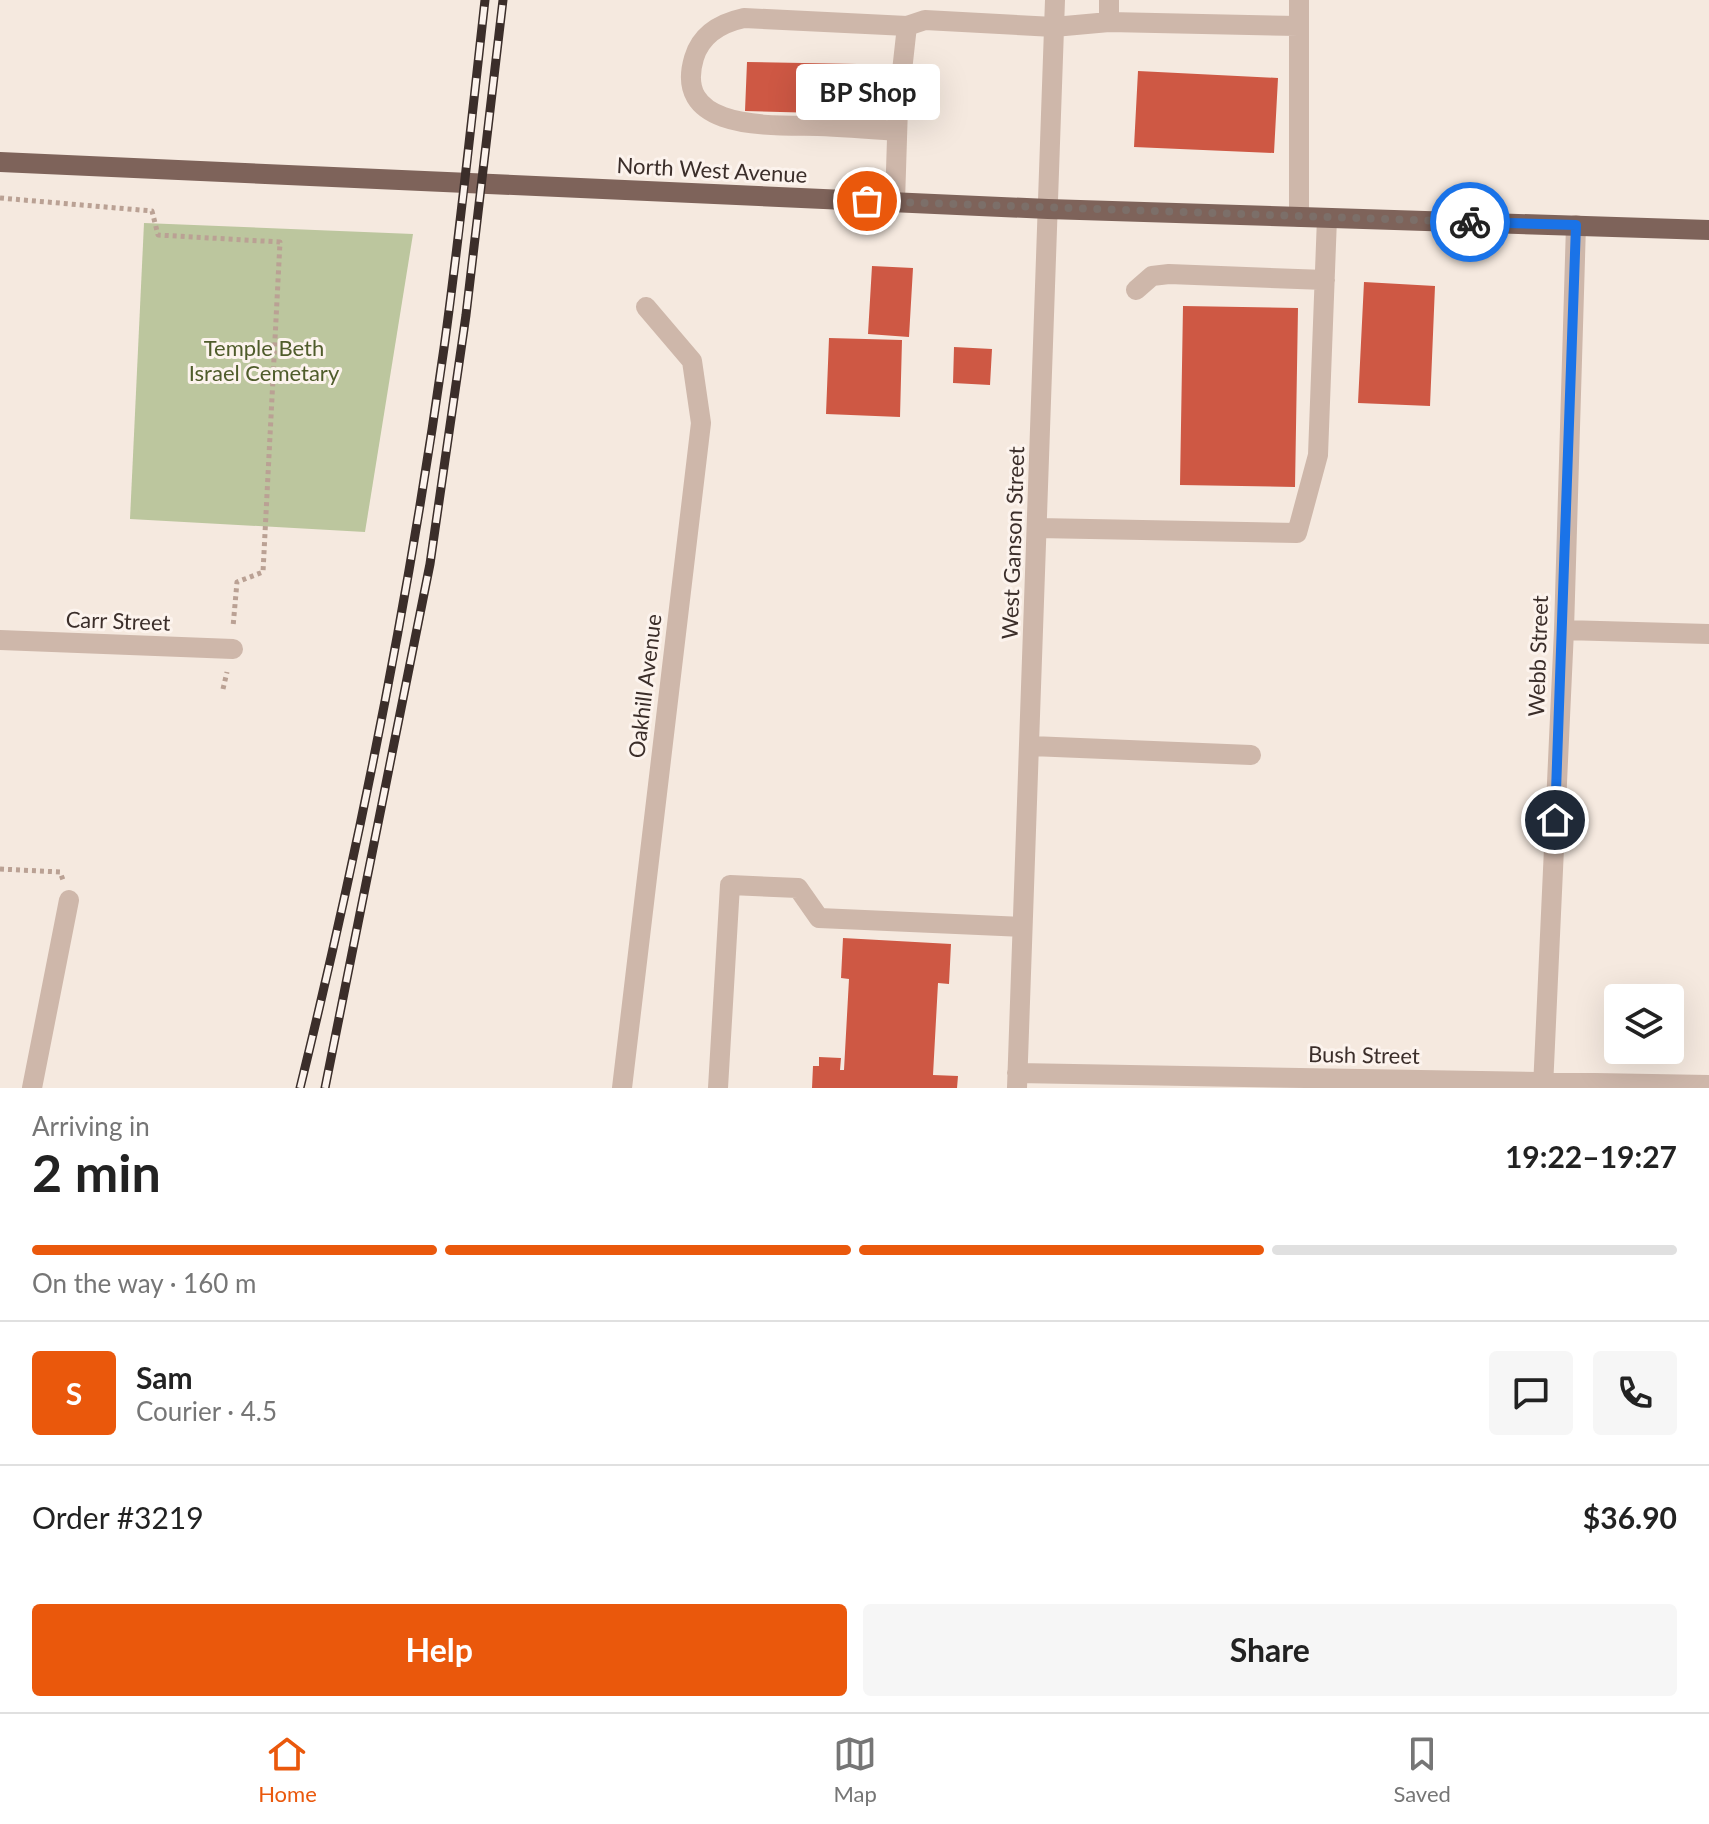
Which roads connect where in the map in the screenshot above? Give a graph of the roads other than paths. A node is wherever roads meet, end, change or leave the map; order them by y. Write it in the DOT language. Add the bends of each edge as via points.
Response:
graph roads {
  1 [pos="1055,0"];
  2 [pos="1109,0"];
  3 [pos="1299,0"];
  4 [pos="1109,22"];
  5 [pos="907,26"];
  6 [pos="1298,26"];
  7 [pos="1054,27"];
  8 [pos="897,131"];
  9 [pos="0,162"];
  10 [pos="895,202"];
  11 [pos="1048,209"];
  12 [pos="1299,217"];
  13 [pos="1327,218"];
  14 [pos="1576,225"];
  15 [pos="1709,230"];
  16 [pos="1325,280"];
  17 [pos="1136,290"];
  18 [pos="646,307"];
  19 [pos="1038,528"];
  20 [pos="1564,630"];
  21 [pos="1709,634"];
  22 [pos="0,640"];
  23 [pos="233,649"];
  24 [pos="1031,746"];
  25 [pos="1251,755"];
  26 [pos="69,900"];
  27 [pos="1022,927"];
  28 [pos="1017,1081"];
  29 [pos="1543,1084"];
  30 [pos="1709,1085"];
  31 [pos="32,1088"];
  32 [pos="622,1088"];
  33 [pos="718,1088"];
  1 -- 7 [label="street, West Ganson Street"];
  2 -- 4 [label="street"];
  3 -- 6 [label="street"];
  4 -- 6 [label="street"];
  4 -- 7 [label="street"];
  5 -- 7 [label="street" via="964,19"];
  5 -- 8 [label="street"];
  5 -- 8 [label="street" via="744,18 711,32 691,68 692,89 704,106 742,124"];
  6 -- 12 [label="street"];
  7 -- 11 [label="street, West Ganson Street"];
  8 -- 10 [label="street"];
  9 -- 10 [label="main road, North West Avenue"];
  10 -- 11 [label="main road, North West Avenue"];
  11 -- 12 [label="main road, North West Avenue"];
  11 -- 19 [label="street, West Ganson Street"];
  12 -- 13 [label="main road, North West Avenue"];
  13 -- 14 [label="main road, North West Avenue"];
  13 -- 16 [label="street"];
  14 -- 15 [label="main road, North West Avenue"];
  14 -- 20 [label="street, Webb Street"];
  16 -- 17 [label="street" via="1169,274 1152,276"];
  16 -- 19 [label="street" via="1318,455 1297,533"];
  18 -- 32 [label="street, Oakhill Avenue" via="692,361 701,423"];
  19 -- 24 [label="street, West Ganson Street"];
  20 -- 21 [label="street"];
  20 -- 29 [label="street, Webb Street"];
  22 -- 23 [label="street, Carr Street"];
  24 -- 25 [label="street"];
  24 -- 27 [label="street, West Ganson Street"];
  26 -- 31 [label="street"];
  27 -- 28 [label="street, West Ganson Street"];
  27 -- 33 [label="street" via="819,918 798,888 730,885"];
  28 -- 29 [label="street, Bush Street"];
  29 -- 30 [label="street, Bush Street"];
}
